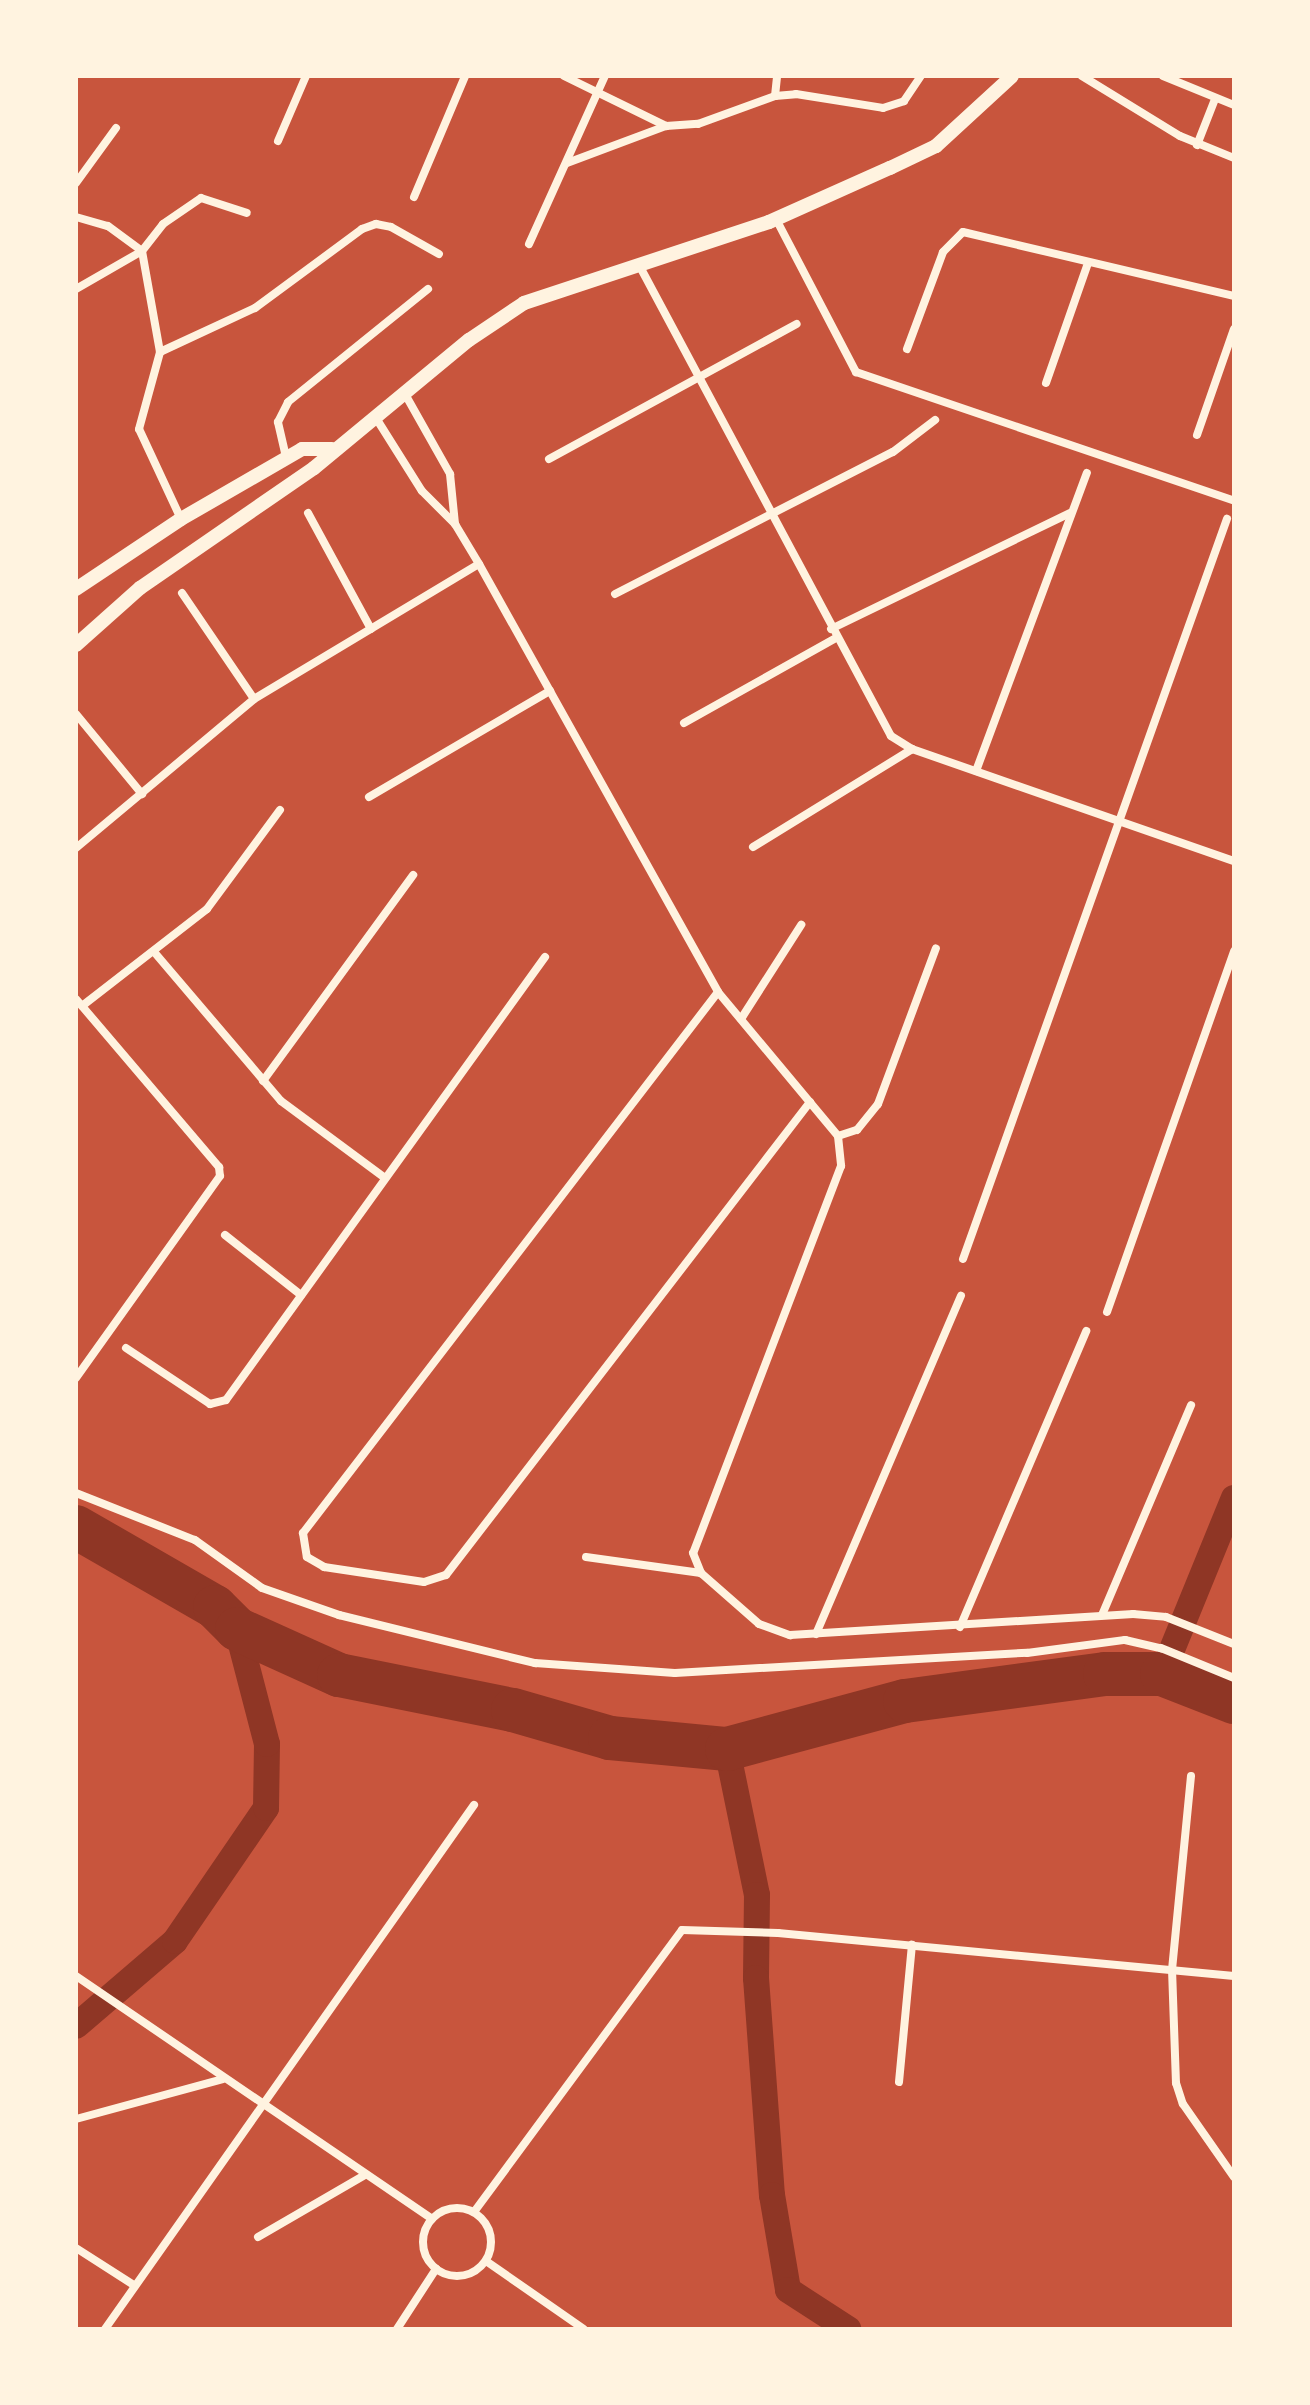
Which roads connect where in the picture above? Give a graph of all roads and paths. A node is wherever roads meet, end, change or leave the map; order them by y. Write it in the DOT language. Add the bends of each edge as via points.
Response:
graph roads {
  1 [pos="306,76"];
  2 [pos="465,76"];
  3 [pos="564,76"];
  4 [pos="605,76"];
  5 [pos="777,76"];
  6 [pos="921,76"];
  7 [pos="1012,76"];
  8 [pos="1082,76"];
  9 [pos="1163,76"];
  10 [pos="598,92"];
  11 [pos="775,96"];
  12 [pos="1215,99"];
  13 [pos="1234,105"];
  14 [pos="666,126"];
  15 [pos="116,128"];
  16 [pos="278,141"];
  17 [pos="1197,145"];
  18 [pos="1234,158"];
  19 [pos="567,163"];
  20 [pos="76,183"];
  21 [pos="414,197"];
  22 [pos="247,213"];
  23 [pos="76,217"];
  24 [pos="776,219"];
  25 [pos="529,244"];
  26 [pos="142,251"];
  27 [pos="439,254"];
  28 [pos="638,263"];
  29 [pos="1088,263"];
  30 [pos="76,289"];
  31 [pos="428,289"];
  32 [pos="1234,296"];
  33 [pos="797,324"];
  34 [pos="1234,329"];
  35 [pos="907,349"];
  36 [pos="160,352"];
  37 [pos="699,377"];
  38 [pos="1046,383"];
  39 [pos="405,394"];
  40 [pos="376,418"];
  41 [pos="935,420"];
  42 [pos="1197,435"];
  43 [pos="332,449"];
  44 [pos="286,457"];
  45 [pos="549,459"];
  46 [pos="1087,473"];
  47 [pos="1234,501"];
  48 [pos="769,511"];
  49 [pos="308,513"];
  50 [pos="1070,513"];
  51 [pos="181,519"];
  52 [pos="1227,519"];
  53 [pos="455,524"];
  54 [pos="479,564"];
  55 [pos="76,589"];
  56 [pos="182,593"];
  57 [pos="615,594"];
  58 [pos="371,629"];
  59 [pos="833,634"];
  60 [pos="76,645"];
  61 [pos="550,691"];
  62 [pos="254,699"];
  63 [pos="76,714"];
  64 [pos="684,723"];
  65 [pos="912,749"];
  66 [pos="976,771"];
  67 [pos="142,794"];
  68 [pos="369,797"];
  69 [pos="280,810"];
  70 [pos="1116,820"];
  71 [pos="753,847"];
  72 [pos="76,848"];
  73 [pos="1234,861"];
  74 [pos="413,875"];
  75 [pos="801,925"];
  76 [pos="936,948"];
  77 [pos="1234,951"];
  78 [pos="155,953"];
  79 [pos="545,957"];
  80 [pos="718,992"];
  81 [pos="79,1003"];
  82 [pos="741,1019"];
  83 [pos="263,1081"];
  84 [pos="810,1102"];
  85 [pos="838,1136"];
  86 [pos="385,1178"];
  87 [pos="225,1235"];
  88 [pos="963,1259"];
  89 [pos="301,1295"];
  90 [pos="961,1296"];
  91 [pos="1107,1312"];
  92 [pos="1086,1331"];
  93 [pos="126,1348"];
  94 [pos="76,1378"];
  95 [pos="1191,1405"];
  96 [pos="76,1493"];
  97 [pos="586,1557"];
  98 [pos="701,1573"];
  99 [pos="1102,1615"];
  100 [pos="960,1627"];
  101 [pos="816,1634"];
  102 [pos="1234,1644"];
  103 [pos="1234,1678"];
  104 [pos="1191,1776"];
  105 [pos="474,1805"];
  106 [pos="912,1945"];
  107 [pos="1172,1969"];
  108 [pos="76,1976"];
  109 [pos="1234,1976"];
  110 [pos="223,2079"];
  111 [pos="899,2082"];
  112 [pos="260,2104"];
  113 [pos="76,2119"];
  114 [pos="365,2175"];
  115 [pos="1234,2177"];
  116 [pos="474,2212"];
  117 [pos="432,2219"];
  118 [pos="258,2237"];
  119 [pos="76,2248"];
  120 [pos="486,2261"];
  121 [pos="436,2269"];
  122 [pos="132,2284"];
  123 [pos="105,2329"];
  124 [pos="397,2329"];
  125 [pos="584,2329"];
  1 -- 16 [label="street"];
  2 -- 21 [label="street"];
  3 -- 10 [label="street"];
  4 -- 10 [label="street"];
  5 -- 11 [label="street"];
  6 -- 11 [label="street" via="904,101 883,108 796,94"];
  7 -- 24 [label="street" via="936,146"];
  8 -- 17 [label="street"];
  9 -- 12 [label="street"];
  10 -- 14 [label="street"];
  10 -- 19 [label="street"];
  11 -- 14 [label="street" via="698,124"];
  12 -- 13 [label="street"];
  12 -- 17 [label="street"];
  14 -- 19 [label="street"];
  15 -- 20 [label="street"];
  17 -- 18 [label="street"];
  19 -- 25 [label="street"];
  22 -- 26 [label="street" via="201,198 163,224"];
  23 -- 26 [label="street" via="108,226"];
  24 -- 28 [label="street"];
  24 -- 47 [label="street" via="856,372"];
  26 -- 30 [label="street"];
  26 -- 36 [label="street"];
  27 -- 36 [label="street" via="376,224 255,308"];
  28 -- 37 [label="street"];
  28 -- 39 [label="street" via="524,303 469,340"];
  29 -- 32 [label="street"];
  29 -- 35 [label="street" via="963,232 943,252"];
  29 -- 38 [label="street"];
  31 -- 44 [label="street" via="288,402 278,422"];
  33 -- 37 [label="street"];
  34 -- 42 [label="street"];
  36 -- 51 [label="street" via="139,429"];
  37 -- 45 [label="street"];
  37 -- 48 [label="street"];
  39 -- 40 [label="street"];
  39 -- 53 [label="street" via="450,474"];
  40 -- 43 [label="street"];
  40 -- 53 [label="street" via="431,504"];
  41 -- 48 [label="street" via="893,452"];
  43 -- 44 [label="street" via="302,449"];
  43 -- 60 [label="street" via="314,468 140,588"];
  44 -- 51 [label="street"];
  46 -- 50 [label="street"];
  48 -- 57 [label="street"];
  48 -- 59 [label="street"];
  49 -- 58 [label="street"];
  50 -- 59 [label="street"];
  50 -- 66 [label="street"];
  51 -- 55 [label="street"];
  52 -- 70 [label="street"];
  53 -- 54 [label="street"];
  54 -- 58 [label="street"];
  54 -- 61 [label="street"];
  56 -- 62 [label="street"];
  58 -- 62 [label="street"];
  59 -- 64 [label="street"];
  59 -- 65 [label="street" via="881,723"];
  61 -- 68 [label="street"];
  61 -- 80 [label="street"];
  62 -- 67 [label="street"];
  63 -- 67 [label="street"];
  65 -- 66 [label="street"];
  65 -- 71 [label="street"];
  66 -- 70 [label="street"];
  67 -- 72 [label="street"];
  69 -- 78 [label="street" via="207,909"];
  70 -- 73 [label="street"];
  70 -- 88 [label="street"];
  74 -- 83 [label="street"];
  75 -- 82 [label="street"];
  76 -- 85 [label="street" via="878,1104 857,1130"];
  77 -- 91 [label="street"];
  78 -- 81 [label="street"];
  78 -- 83 [label="street"];
  79 -- 86 [label="street"];
  80 -- 82 [label="street"];
  80 -- 84 [label="street" via="303,1533 307,1557 324,1567 424,1582 446,1575"];
  81 -- 94 [label="street" via="219,1167 220,1176"];
  82 -- 84 [label="street"];
  83 -- 86 [label="street" via="291,1109"];
  84 -- 85 [label="street"];
  85 -- 98 [label="street" via="841,1166 693,1553"];
  86 -- 89 [label="street"];
  87 -- 89 [label="street"];
  89 -- 93 [label="street" via="220,1404 210,1404"];
  90 -- 101 [label="street"];
  92 -- 100 [label="street"];
  95 -- 99 [label="street"];
  96 -- 103 [label="street" via="195,1540 262,1588 339,1615 535,1663 675,1673 1027,1653 1125,1640 1161,1648"];
  97 -- 98 [label="street"];
  98 -- 101 [label="street" via="759,1624 790,1635"];
  99 -- 100 [label="street"];
  99 -- 102 [label="street" via="1166,1617"];
  100 -- 101 [label="street"];
  104 -- 107 [label="street"];
  105 -- 112 [label="street"];
  106 -- 107 [label="street"];
  106 -- 111 [label="street"];
  106 -- 116 [label="street" via="696,1926 670,1941"];
  107 -- 109 [label="street"];
  107 -- 115 [label="street" via="1176,2083 1183,2104"];
  108 -- 110 [label="street"];
  110 -- 112 [label="street"];
  110 -- 113 [label="street"];
  112 -- 114 [label="street"];
  112 -- 122 [label="street"];
  114 -- 117 [label="street"];
  114 -- 118 [label="street"];
  116 -- 117 [label="street" via="452,2208"];
  116 -- 120 [label="street" via="489,2228"];
  117 -- 121 [label="street" via="424,2250"];
  119 -- 122 [label="street"];
  120 -- 121 [label="street" via="468,2275"];
  120 -- 125 [label="street"];
  121 -- 124 [label="street"];
  122 -- 123 [label="street"];
}
